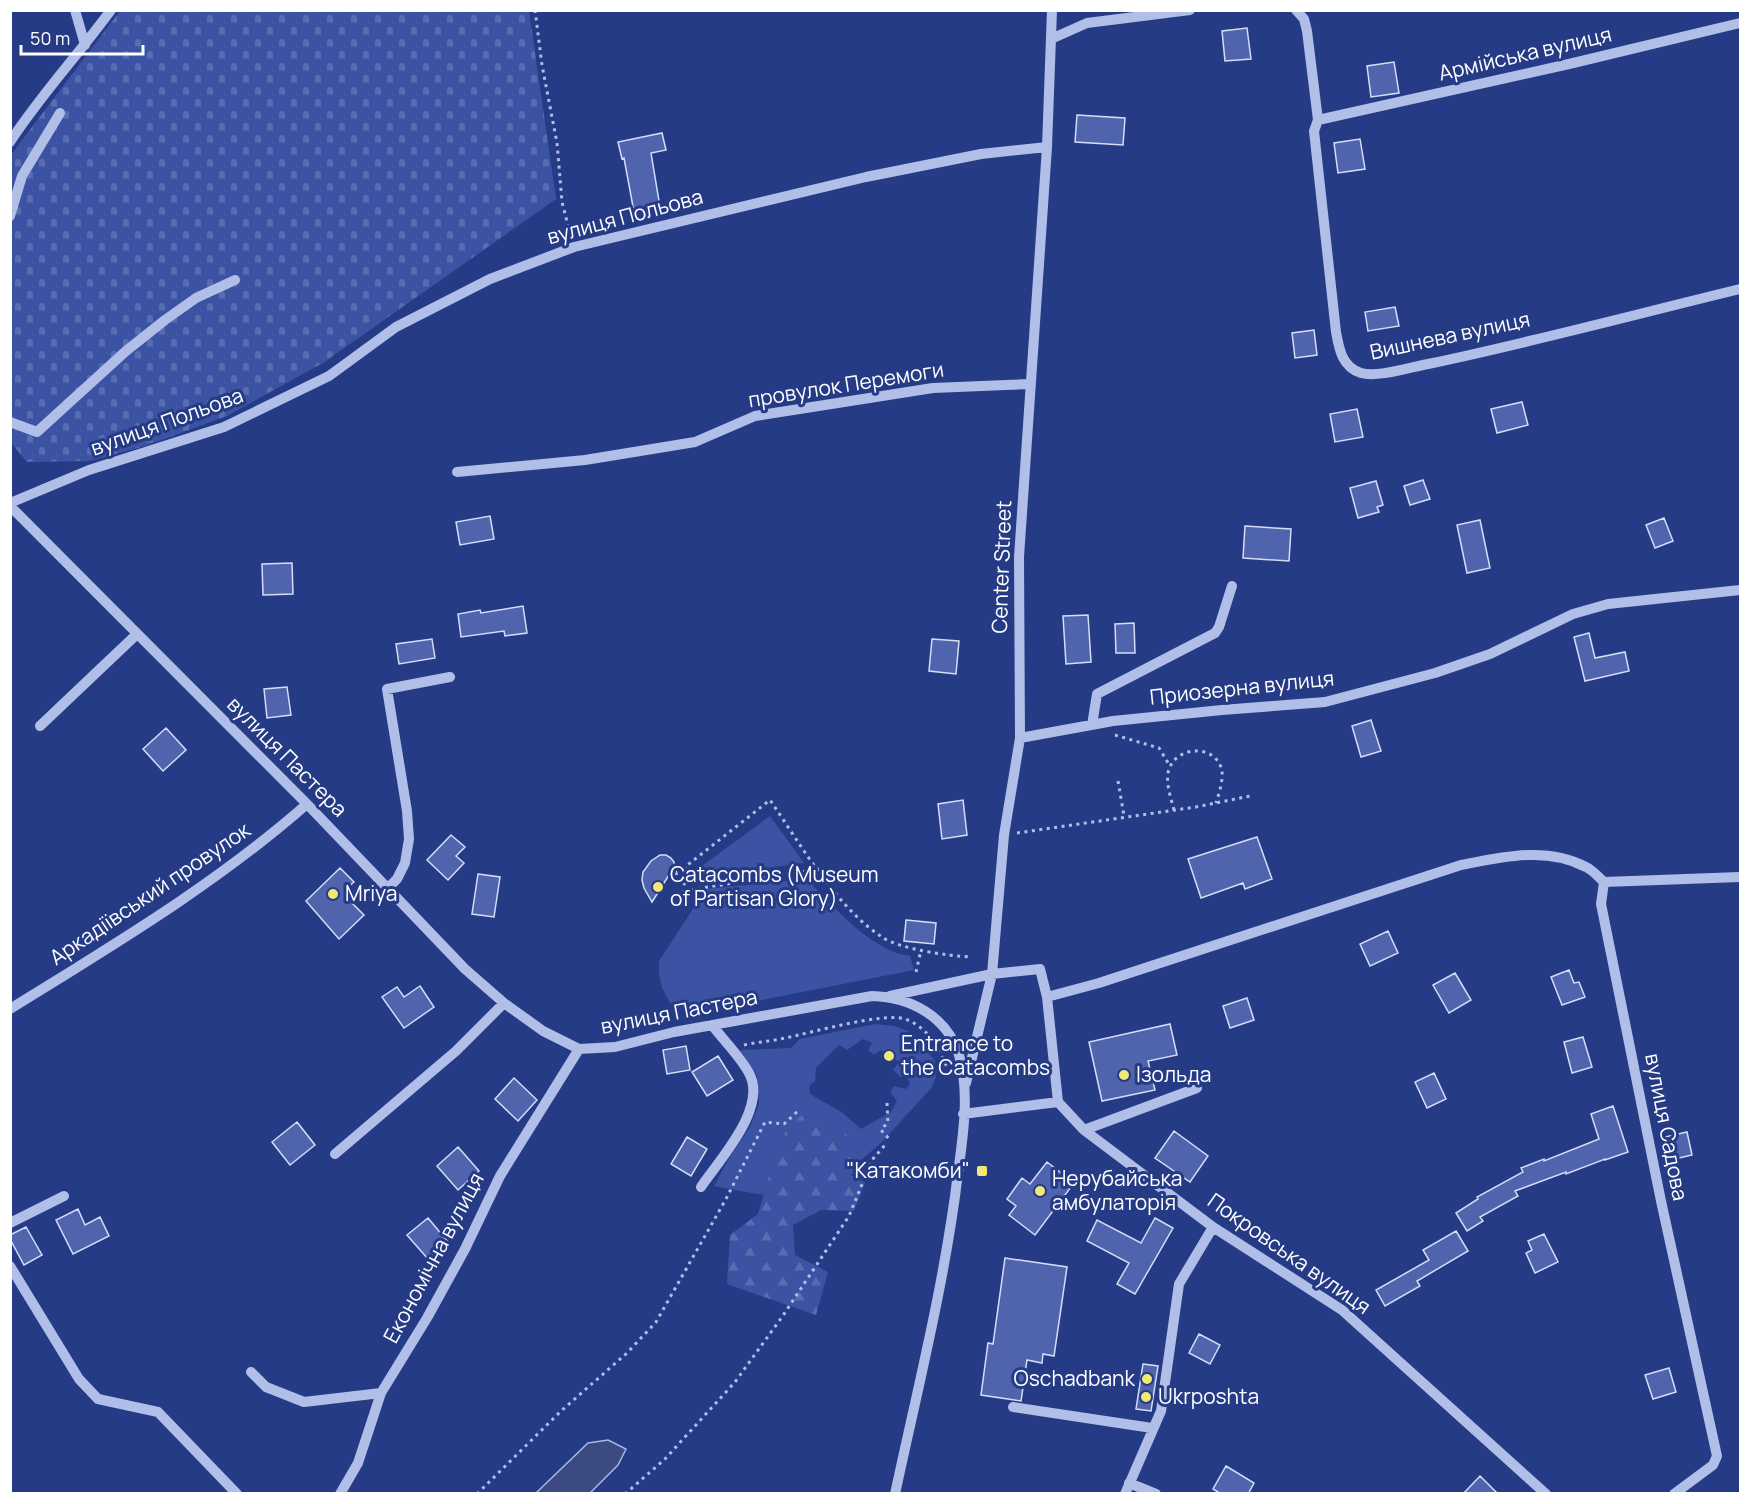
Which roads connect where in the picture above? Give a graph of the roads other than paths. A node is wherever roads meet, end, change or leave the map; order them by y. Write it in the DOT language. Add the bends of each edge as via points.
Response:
graph roads {
  1 [pos="75,10"];
  2 [pos="111,10"];
  3 [pos="1052,10"];
  4 [pos="1190,10"];
  5 [pos="1296,10"];
  6 [pos="1740,23"];
  7 [pos="1051,39"];
  8 [pos="85,45"];
  9 [pos="60,113"];
  10 [pos="1318,120"];
  11 [pos="10,142"];
  12 [pos="1047,147"];
  13 [pos="10,216"];
  14 [pos="235,280"];
  15 [pos="1740,290"];
  16 [pos="1031,384"];
  17 [pos="10,422"];
  18 [pos="457,472"];
  19 [pos="10,505"];
  20 [pos="1232,586"];
  21 [pos="1740,590"];
  22 [pos="137,634"];
  23 [pos="450,677"];
  24 [pos="1089,725"];
  25 [pos="40,726"];
  26 [pos="1020,738"];
  27 [pos="307,804"];
  28 [pos="1740,877"];
  29 [pos="1604,882"];
  30 [pos="388,888"];
  31 [pos="992,974"];
  32 [pos="889,997"];
  33 [pos="1047,997"];
  34 [pos="504,1003"];
  35 [pos="10,1009"];
  36 [pos="712,1025"];
  37 [pos="579,1049"];
  38 [pos="1197,1088"];
  39 [pos="964,1092"];
  40 [pos="1058,1102"];
  41 [pos="963,1114"];
  42 [pos="1084,1130"];
  43 [pos="334,1154"];
  44 [pos="701,1187"];
  45 [pos="64,1196"];
  46 [pos="10,1223"];
  47 [pos="1213,1227"];
  48 [pos="10,1266"];
  49 [pos="251,1372"];
  50 [pos="381,1393"];
  51 [pos="1013,1407"];
  52 [pos="1152,1428"];
  53 [pos="1127,1488"];
  54 [pos="237,1494"];
  55 [pos="340,1494"];
  56 [pos="895,1494"];
  57 [pos="1156,1494"];
  58 [pos="1546,1494"];
  59 [pos="1674,1494"];
  1 -- 8 [label="street"];
  2 -- 8 [label="street"];
  3 -- 7 [label="street, Center Street"];
  4 -- 7 [label="street" via="1087,23"];
  5 -- 10 [label="street, Вишнева вулиця" via="1307,31"];
  6 -- 10 [label="street, Армійська вулиця"];
  7 -- 12 [label="street, Center Street"];
  8 -- 11 [label="street"];
  9 -- 13 [label="street" via="22,176"];
  10 -- 15 [label="street, Вишнева вулиця" via="1314,131 1339,350 1352,369 1362,374 1447,360"];
  12 -- 16 [label="street, Center Street"];
  12 -- 19 [label="street, вулиця Польова" via="981,154 866,177 574,247 490,279 396,327 329,375 224,427 89,470"];
  14 -- 17 [label="street" via="196,298 165,320 37,432"];
  16 -- 18 [label="street, провулок Перемоги" via="933,388 755,416 695,442 585,460"];
  16 -- 26 [label="street, Center Street" via="1019,557"];
  19 -- 22 [label="street, вулиця Пастера"];
  20 -- 24 [label="street" via="1215,633 1097,694"];
  21 -- 24 [label="street, Приозерна вулиця" via="1608,604 1573,614 1479,658 1325,702"];
  22 -- 25 [label="street"];
  22 -- 27 [label="street, вулиця Пастера"];
  23 -- 30 [label="street" via="387,689 409,839 405,863 398,879"];
  24 -- 26 [label="street, Приозерна вулиця"];
  26 -- 31 [label="street, Center Street" via="1004,835"];
  27 -- 30 [label="street, вулиця Пастера"];
  27 -- 35 [label="street, Аркадіївський провулок" via="266,841 176,905"];
  28 -- 29 [label="street"];
  29 -- 33 [label="street" via="1587,867 1560,857 1518,854 1461,865"];
  29 -- 59 [label="street, вулиця Садова" via="1601,904 1717,1456 1713,1465"];
  30 -- 34 [label="street, вулиця Пастера" via="465,969"];
  31 -- 32 [label="street"];
  31 -- 33 [label="street" via="1040,969"];
  31 -- 39 [label="street, Center Street"];
  32 -- 36 [label="street, вулиця Пастера" via="872,996"];
  32 -- 39 [label="street, вулиця Пастера" via="924,1009 937,1019 958,1054"];
  33 -- 40 [label="street"];
  34 -- 37 [label="street, вулиця Пастера" via="543,1031"];
  34 -- 43 [label="street" via="456,1051"];
  36 -- 37 [label="street, вулиця Пастера" via="615,1047"];
  36 -- 44 [label="street" via="750,1075 755,1092 746,1121"];
  37 -- 50 [label="street, Економічна вулиця" via="500,1176 465,1249"];
  38 -- 42 [label="street"];
  39 -- 41 [label="street, вулиця Пастера"];
  40 -- 41 [label="street"];
  40 -- 42 [label="street, Покровська вулиця"];
  41 -- 56 [label="street, вулиця Пастера" via="947,1251"];
  42 -- 47 [label="street, Покровська вулиця"];
  45 -- 46 [label="street"];
  47 -- 52 [label="street" via="1179,1284 1161,1411"];
  47 -- 58 [label="street, Покровська вулиця" via="1342,1310"];
  48 -- 54 [label="street" via="79,1379 98,1399 158,1412"];
  49 -- 50 [label="street" via="266,1387 304,1402"];
  50 -- 55 [label="street, Економічна вулиця" via="358,1463"];
  51 -- 52 [label="street"];
  52 -- 53 [label="street"];
  53 -- 57 [label="street"];
}
